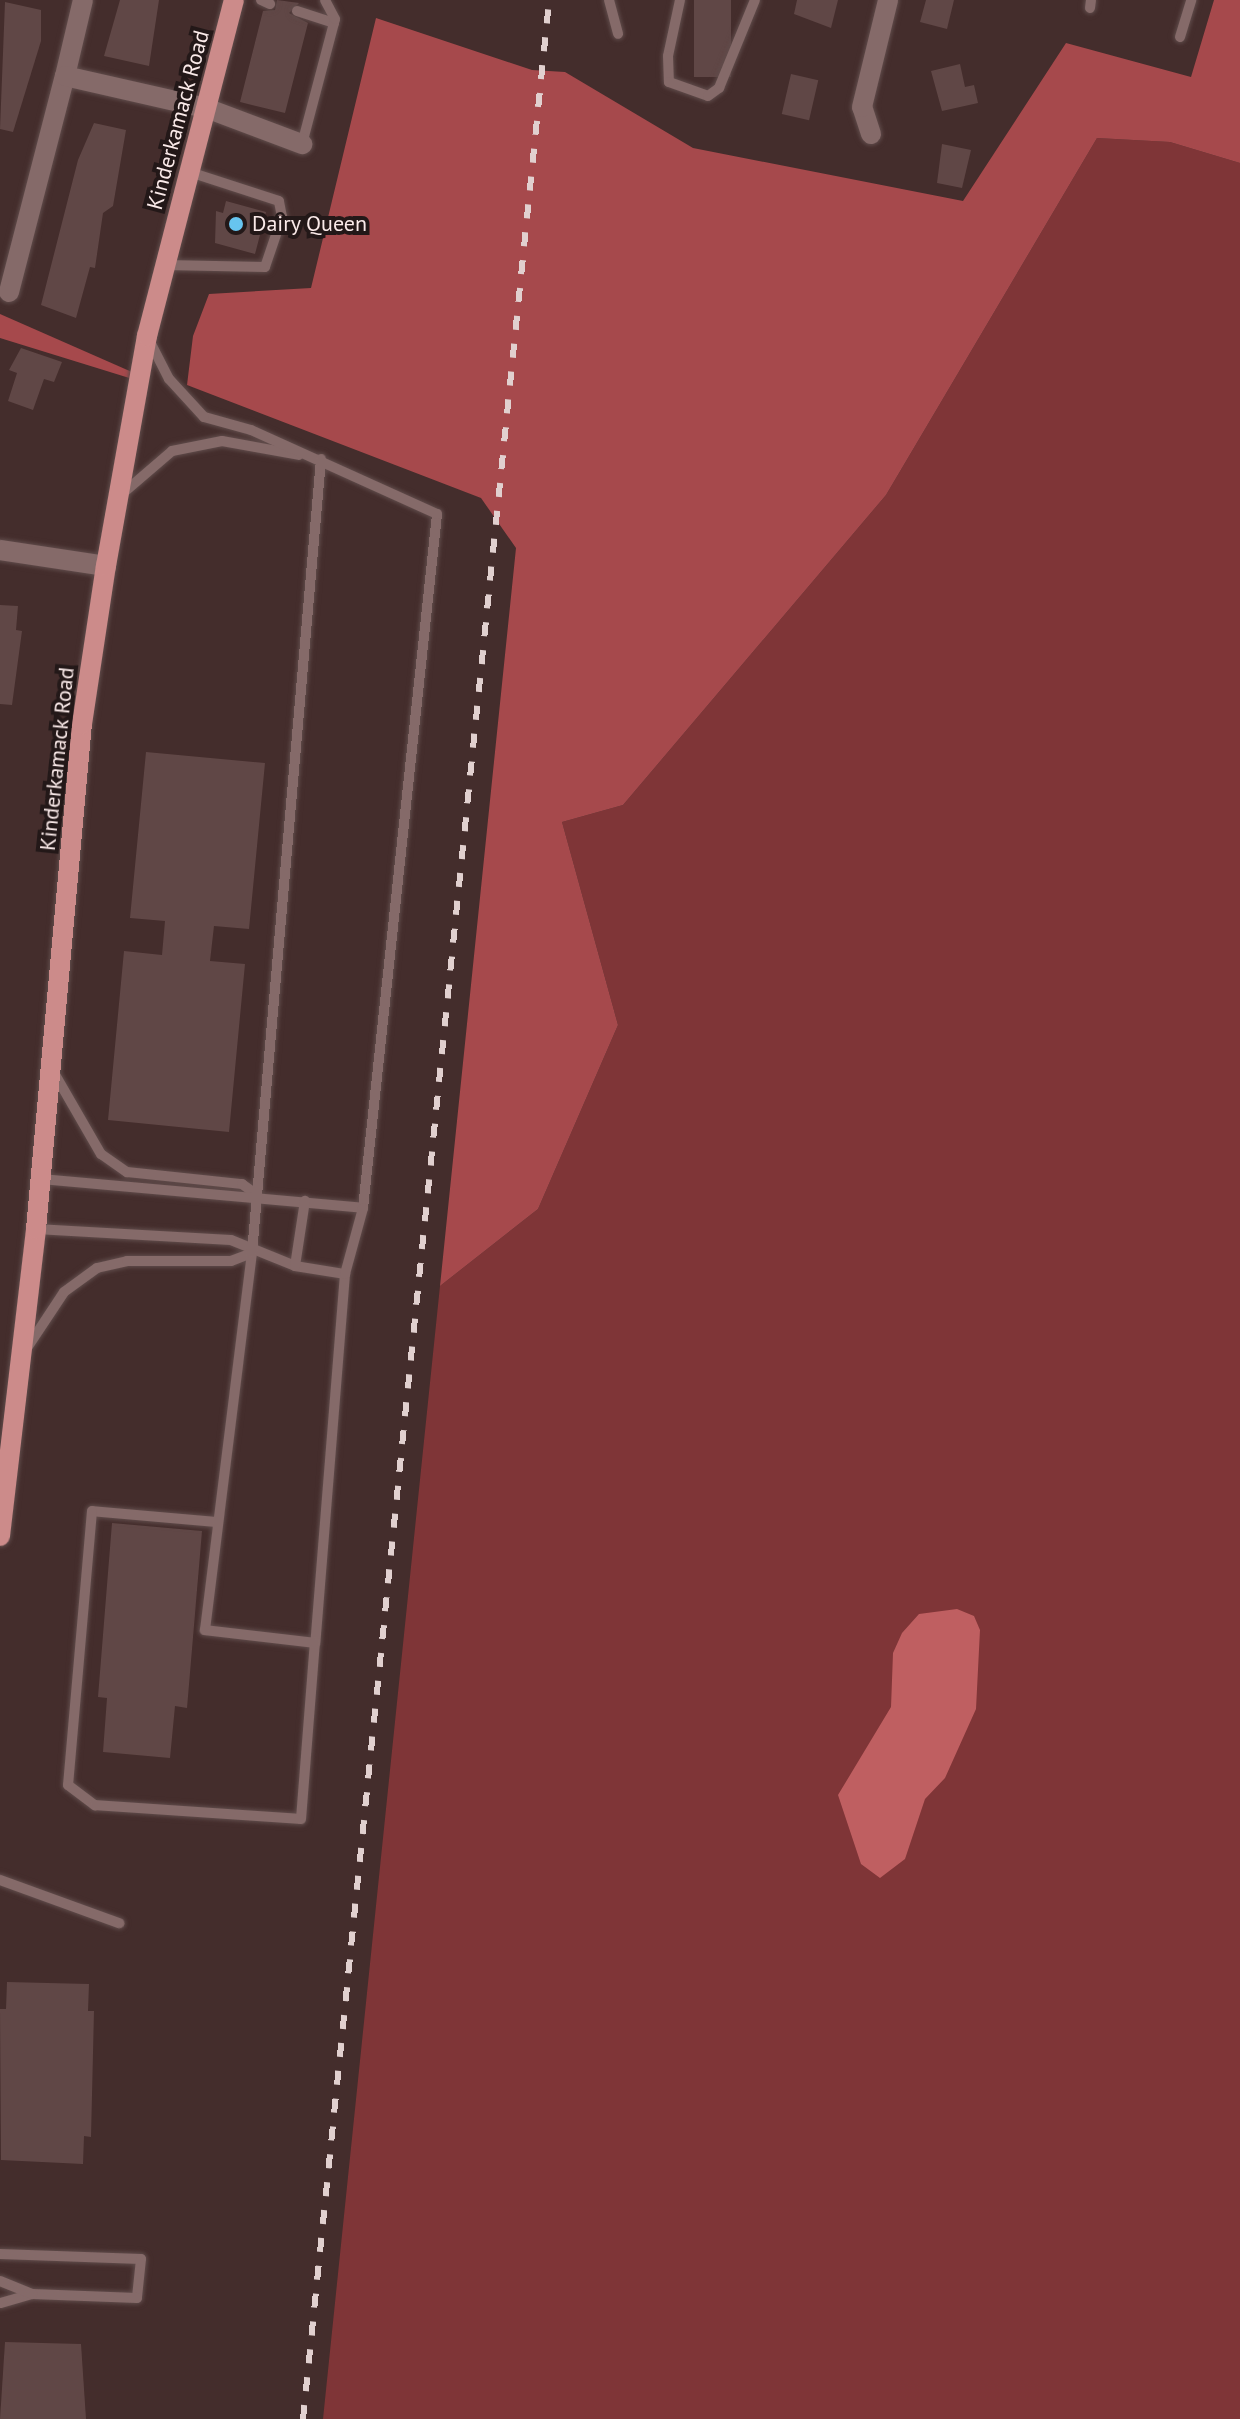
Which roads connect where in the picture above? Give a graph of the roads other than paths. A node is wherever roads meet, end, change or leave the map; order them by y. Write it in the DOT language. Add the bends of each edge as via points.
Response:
graph roads {
  1 [pos="83,0"];
  2 [pos="234,0"];
  3 [pos="325,0"];
  4 [pos="609,0"];
  5 [pos="680,0"];
  6 [pos="755,0"];
  7 [pos="888,0"];
  8 [pos="1191,0"];
  9 [pos="297,11"];
  10 [pos="334,23"];
  11 [pos="618,34"];
  12 [pos="1180,37"];
  13 [pos="65,76"];
  14 [pos="206,108"];
  15 [pos="871,134"];
  16 [pos="302,144"];
  17 [pos="190,172"];
  18 [pos="165,265"];
  19 [pos="9,292"];
  20 [pos="147,336"];
  21 [pos="321,459"];
  22 [pos="119,497"];
  23 [pos="0,550"];
  24 [pos="106,566"];
  25 [pos="52,1069"];
  26 [pos="41,1179"];
  27 [pos="257,1195"];
  28 [pos="305,1201"];
  29 [pos="363,1208"];
  30 [pos="36,1229"];
  31 [pos="252,1253"];
  32 [pos="295,1266"];
  33 [pos="345,1274"];
  34 [pos="23,1353"];
  35 [pos="4,1481"];
  36 [pos="217,1522"];
  37 [pos="0,1536"];
  38 [pos="315,1643"];
  39 [pos="0,1880"];
  40 [pos="119,1923"];
  41 [pos="0,2254"];
  42 [pos="0,2281"];
  43 [pos="32,2294"];
  44 [pos="0,2303"];
  1 -- 13 [label="street"];
  2 -- 14 [label="main road, Kinderkamack Road"];
  3 -- 10 [label="lane" via="334,8"];
  4 -- 11 [label="lane"];
  5 -- 6 [label="lane" via="668,56 669,82 708,96 719,88"];
  7 -- 15 [label="street" via="862,107"];
  8 -- 12 [label="lane"];
  9 -- 10 [label="lane"];
  10 -- 16 [label="lane"];
  13 -- 14 [label="street"];
  13 -- 19 [label="street"];
  14 -- 16 [label="street"];
  14 -- 17 [label="main road, Kinderkamack Road"];
  17 -- 18 [label="main road, Kinderkamack Road"];
  17 -- 18 [label="lane" via="279,201 278,230 268,264 258,270"];
  18 -- 20 [label="main road, Kinderkamack Road"];
  20 -- 21 [label="lane" via="169,379 204,417"];
  20 -- 22 [label="main road, Kinderkamack Road"];
  21 -- 22 [label="lane" via="222,441 172,451"];
  21 -- 27 [label="lane"];
  21 -- 29 [label="lane" via="437,514"];
  22 -- 24 [label="main road, Kinderkamack Road"];
  23 -- 24 [label="street"];
  24 -- 25 [label="main road, Kinderkamack Road" via="82,724"];
  25 -- 26 [label="main road, Kinderkamack Road"];
  25 -- 27 [label="lane" via="101,1154 127,1172 242,1184"];
  26 -- 27 [label="lane" via="239,1199"];
  26 -- 30 [label="main road, Kinderkamack Road"];
  27 -- 28 [label="lane"];
  27 -- 31 [label="lane"];
  28 -- 29 [label="lane"];
  28 -- 32 [label="lane"];
  29 -- 33 [label="lane"];
  30 -- 31 [label="lane" via="231,1240"];
  30 -- 34 [label="main road, Kinderkamack Road"];
  31 -- 32 [label="lane"];
  31 -- 34 [label="lane" via="231,1261 97,1268 64,1292"];
  31 -- 36 [label="lane"];
  32 -- 33 [label="lane"];
  33 -- 38 [label="lane"];
  34 -- 35 [label="main road, Kinderkamack Road"];
  35 -- 37 [label="main road, Kinderkamack Road"];
  36 -- 38 [label="lane" via="205,1630"];
  36 -- 38 [label="lane" via="92,1511 68,1785 95,1805 301,1819"];
  39 -- 40 [label="lane"];
  41 -- 43 [label="lane" via="141,2259 137,2298"];
  42 -- 43 [label="lane"];
  43 -- 44 [label="lane"];
}
